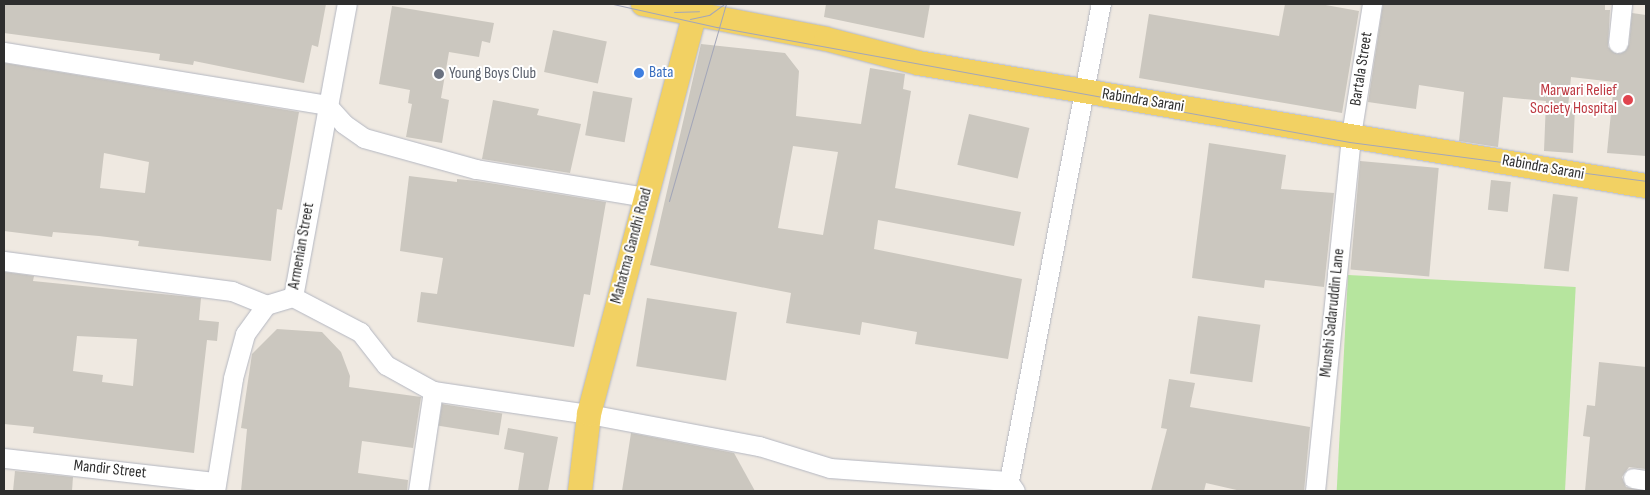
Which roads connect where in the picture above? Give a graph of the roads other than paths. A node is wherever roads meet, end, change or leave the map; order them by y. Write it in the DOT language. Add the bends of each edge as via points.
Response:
graph roads {
  1 [pos="347,4"];
  2 [pos="643,4"];
  3 [pos="1101,4"];
  4 [pos="1372,4"];
  5 [pos="1622,4"];
  6 [pos="695,9"];
  7 [pos="1618,42"];
  8 [pos="4,52"];
  9 [pos="1084,92"];
  10 [pos="327,105"];
  11 [pos="1351,135"];
  12 [pos="1646,186"];
  13 [pos="645,197"];
  14 [pos="4,261"];
  15 [pos="294,297"];
  16 [pos="266,305"];
  17 [pos="433,391"];
  18 [pos="589,414"];
  19 [pos="4,458"];
  20 [pos="215,487"];
  21 [pos="1010,488"];
  22 [pos="418,491"];
  23 [pos="580,491"];
  24 [pos="1314,491"];
  1 -- 10 [label="street, Armenian Street"];
  2 -- 6 [label="main road, Rabindra Sarani"];
  3 -- 9 [label="street"];
  4 -- 11 [label="street, Bartala Street"];
  5 -- 7 [label="street"];
  6 -- 9 [label="main road, Rabindra Sarani" via="826,38 918,63"];
  6 -- 13 [label="main road, Mahatma Gandhi Road"];
  8 -- 10 [label="street"];
  9 -- 11 [label="main road, Rabindra Sarani"];
  9 -- 21 [label="street"];
  10 -- 13 [label="street" via="356,133 476,170"];
  10 -- 15 [label="street, Armenian Street"];
  11 -- 12 [label="main road, Rabindra Sarani"];
  11 -- 24 [label="street, Munshi Sadaruddin Lane"];
  13 -- 18 [label="main road, Mahatma Gandhi Road"];
  14 -- 16 [label="street" via="232,291"];
  15 -- 16 [label="street, Armenian Street"];
  15 -- 17 [label="street" via="360,332 386,364"];
  16 -- 20 [label="street" via="245,334"];
  17 -- 18 [label="street"];
  17 -- 22 [label="street"];
  18 -- 21 [label="street" via="759,446 830,468"];
  18 -- 23 [label="main road, Mahatma Gandhi Road"];
  19 -- 20 [label="street, Mandir Street"];
}
